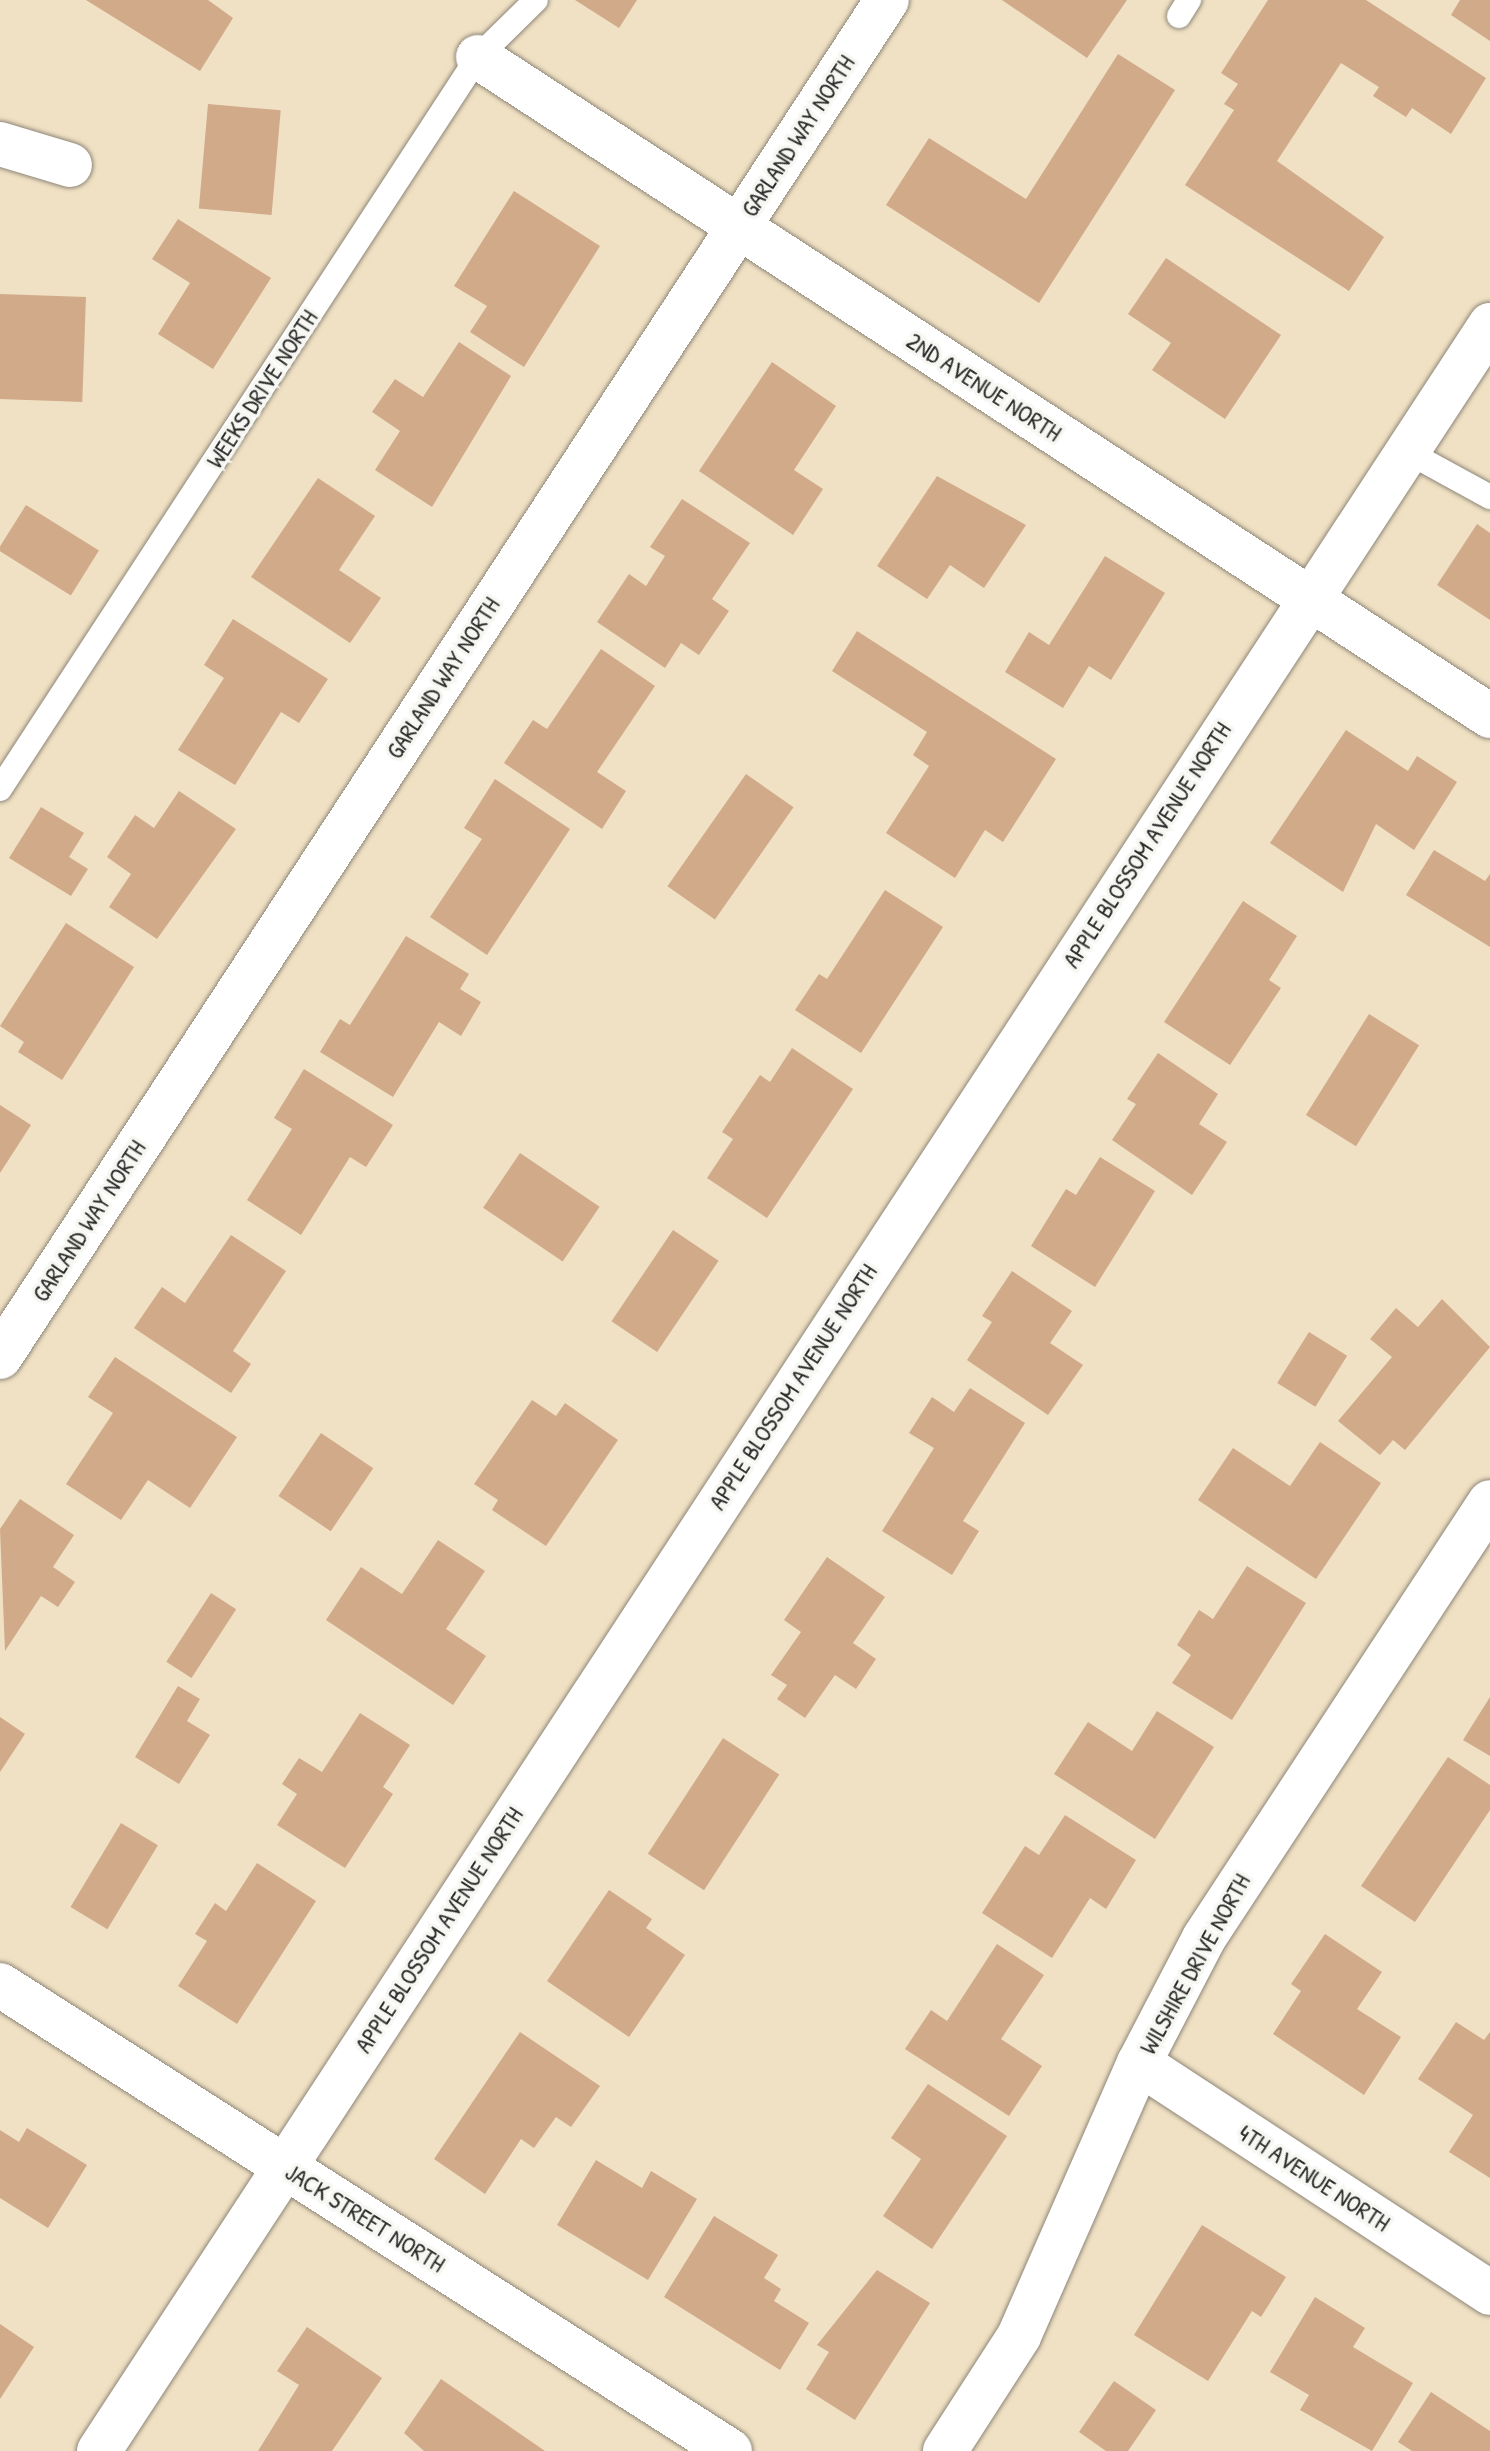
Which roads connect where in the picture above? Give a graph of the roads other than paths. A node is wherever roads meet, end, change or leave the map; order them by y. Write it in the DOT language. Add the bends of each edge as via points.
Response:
graph roads {
  1 [pos="536,0"];
  2 [pos="887,0"];
  3 [pos="478,57"];
  4 [pos="0,144"];
  5 [pos="70,165"];
  6 [pos="739,227"];
  7 [pos="1485,343"];
  8 [pos="1406,451"];
  9 [pos="1490,497"];
  10 [pos="1308,598"];
  11 [pos="1490,716"];
  12 [pos="0,789"];
  13 [pos="0,1357"];
  14 [pos="1490,1502"];
  15 [pos="0,1985"];
  16 [pos="1139,2063"];
  17 [pos="284,2167"];
  18 [pos="1490,2293"];
  19 [pos="99,2451"];
  20 [pos="730,2451"];
  21 [pos="945,2451"];
  1 -- 3 [label="lane, WEEKS DRIVE NORTH"];
  2 -- 6 [label="street, GARLAND WAY NORTH"];
  3 -- 6 [label="street, 2ND AVENUE NORTH"];
  3 -- 12 [label="lane, WEEKS DRIVE NORTH"];
  4 -- 5 [label="street"];
  6 -- 10 [label="street, 2ND AVENUE NORTH"];
  6 -- 13 [label="street, GARLAND WAY NORTH"];
  7 -- 8 [label="street, APPLE BLOSSOM AVENUE NORTH"];
  8 -- 9 [label="lane"];
  8 -- 10 [label="street, APPLE BLOSSOM AVENUE NORTH"];
  10 -- 11 [label="street, 2ND AVENUE NORTH"];
  10 -- 17 [label="street, APPLE BLOSSOM AVENUE NORTH"];
  14 -- 16 [label="street, WILSHIRE DRIVE NORTH" via="1204,1938"];
  15 -- 17 [label="street, JACK STREET NORTH"];
  16 -- 18 [label="street, 4TH AVENUE NORTH"];
  16 -- 21 [label="street, WILSHIRE DRIVE NORTH" via="1019,2336"];
  17 -- 19 [label="street, APPLE BLOSSOM AVENUE NORTH"];
  17 -- 20 [label="street, JACK STREET NORTH"];
}
